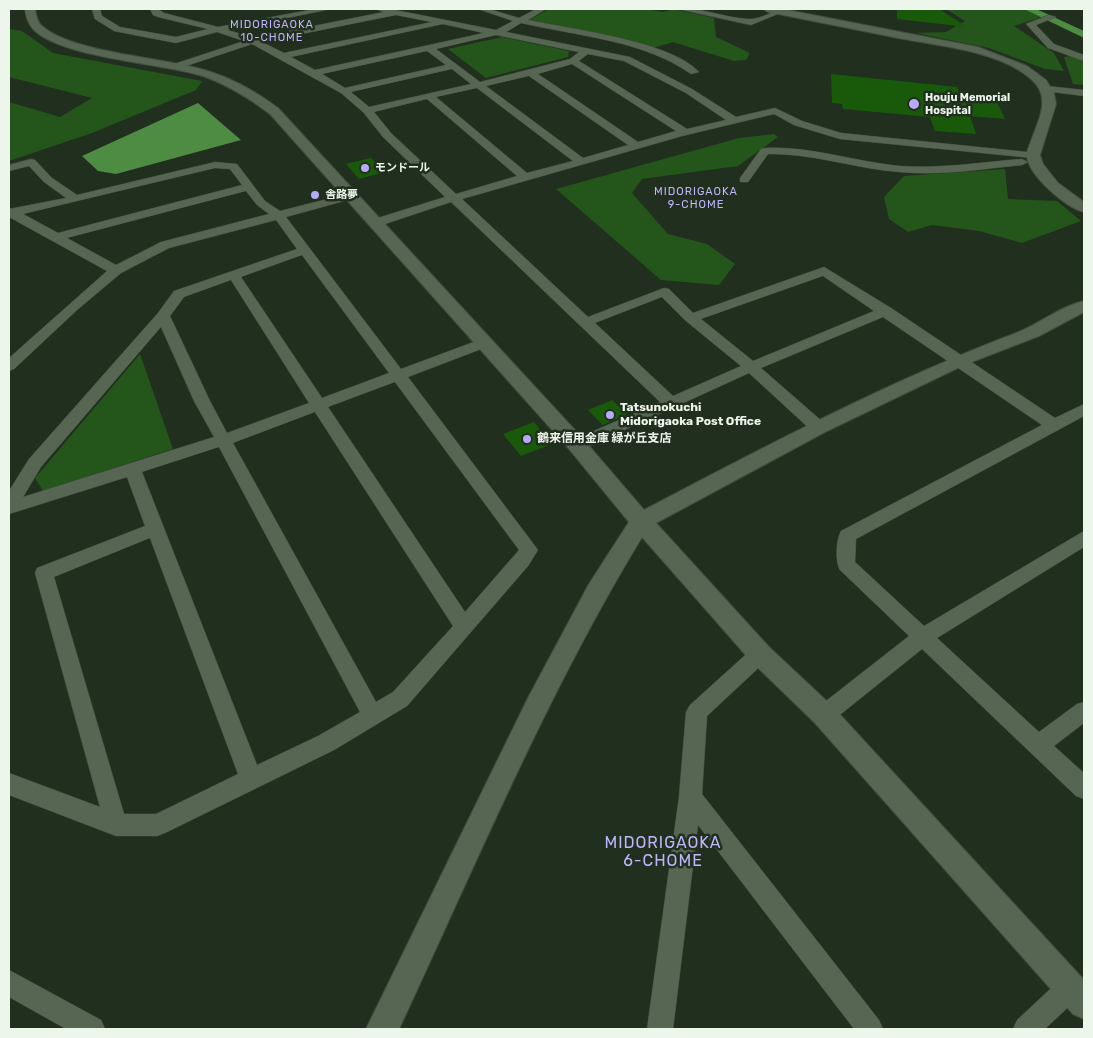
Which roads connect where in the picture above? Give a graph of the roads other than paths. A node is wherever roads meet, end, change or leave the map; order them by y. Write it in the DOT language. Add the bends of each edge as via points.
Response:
graph roads {
  1 [pos="30,9"];
  2 [pos="96,9"];
  3 [pos="154,9"];
  4 [pos="327,9"];
  5 [pos="379,9"];
  6 [pos="482,9"];
  7 [pos="542,9"];
  8 [pos="682,9"];
  9 [pos="768,9"];
  10 [pos="263,10"];
  11 [pos="784,10"];
  12 [pos="398,12"];
  13 [pos="289,16"];
  14 [pos="1052,17"];
  15 [pos="522,21"];
  16 [pos="448,22"];
  17 [pos="216,30"];
  18 [pos="499,32"];
  19 [pos="253,41"];
  20 [pos="429,48"];
  21 [pos="588,50"];
  22 [pos="282,56"];
  23 [pos="1084,58"];
  24 [pos="573,61"];
  25 [pos="177,66"];
  26 [pos="454,66"];
  27 [pos="694,72"];
  28 [pos="531,73"];
  29 [pos="312,74"];
  30 [pos="479,84"];
  31 [pos="1047,89"];
  32 [pos="344,91"];
  33 [pos="1084,94"];
  34 [pos="430,97"];
  35 [pos="367,110"];
  36 [pos="734,121"];
  37 [pos="686,133"];
  38 [pos="637,146"];
  39 [pos="1034,158"];
  40 [pos="582,162"];
  41 [pos="9,168"];
  42 [pos="526,178"];
  43 [pos="744,180"];
  44 [pos="249,187"];
  45 [pos="351,196"];
  46 [pos="453,198"];
  47 [pos="75,199"];
  48 [pos="1084,208"];
  49 [pos="10,213"];
  50 [pos="279,216"];
  51 [pos="375,223"];
  52 [pos="57,237"];
  53 [pos="305,250"];
  54 [pos="116,270"];
  55 [pos="233,274"];
  56 [pos="1084,306"];
  57 [pos="886,311"];
  58 [pos="163,316"];
  59 [pos="691,318"];
  60 [pos="586,322"];
  61 [pos="484,343"];
  62 [pos="958,361"];
  63 [pos="9,366"];
  64 [pos="751,367"];
  65 [pos="397,375"];
  66 [pos="671,403"];
  67 [pos="318,405"];
  68 [pos="1084,408"];
  69 [pos="1054,424"];
  70 [pos="818,427"];
  71 [pos="224,440"];
  72 [pos="577,445"];
  73 [pos="132,469"];
  74 [pos="9,506"];
  75 [pos="641,521"];
  76 [pos="155,529"];
  77 [pos="1084,538"];
  78 [pos="464,627"];
  79 [pos="922,637"];
  80 [pos="760,654"];
  81 [pos="1084,711"];
  82 [pos="824,715"];
  83 [pos="373,716"];
  84 [pos="1038,745"];
  85 [pos="251,779"];
  86 [pos="9,784"];
  87 [pos="1084,788"];
  88 [pos="690,798"];
  89 [pos="116,825"];
  90 [pos="9,983"];
  91 [pos="1078,995"];
  92 [pos="92,1029"];
  93 [pos="382,1029"];
  94 [pos="660,1029"];
  95 [pos="870,1029"];
  96 [pos="1026,1029"];
  1 -- 25 [label="street" via="32,21 50,36 78,46"];
  2 -- 17 [label="street" via="98,17 116,29 176,40"];
  3 -- 17 [label="street" via="161,15"];
  4 -- 13 [label="street"];
  5 -- 12 [label="street"];
  6 -- 15 [label="street"];
  7 -- 15 [label="street"];
  8 -- 11 [label="street" via="751,22"];
  9 -- 11 [label="street"];
  10 -- 13 [label="street"];
  11 -- 31 [label="street" via="978,50 1022,68"];
  12 -- 16 [label="street"];
  12 -- 19 [label="street"];
  13 -- 17 [label="street"];
  14 -- 23 [label="street" via="1030,24 1051,46"];
  15 -- 18 [label="street"];
  15 -- 27 [label="street" via="618,41 662,55"];
  16 -- 18 [label="street"];
  16 -- 22 [label="street"];
  17 -- 19 [label="street"];
  18 -- 20 [label="street"];
  18 -- 21 [label="street" via="547,45"];
  19 -- 22 [label="street"];
  19 -- 25 [label="street"];
  20 -- 26 [label="street"];
  20 -- 29 [label="street"];
  21 -- 24 [label="street"];
  21 -- 36 [label="street" via="627,59 651,70"];
  22 -- 29 [label="street"];
  24 -- 28 [label="street"];
  24 -- 37 [label="street"];
  25 -- 45 [label="street" via="225,81 260,100 274,111"];
  26 -- 30 [label="street"];
  26 -- 32 [label="street"];
  28 -- 30 [label="street"];
  28 -- 38 [label="street"];
  29 -- 32 [label="street"];
  30 -- 34 [label="street"];
  30 -- 40 [label="street"];
  31 -- 33 [label="street"];
  31 -- 39 [label="street" via="1050,104"];
  32 -- 35 [label="street"];
  34 -- 35 [label="street"];
  34 -- 42 [label="street"];
  35 -- 46 [label="street" via="387,135"];
  36 -- 37 [label="street"];
  36 -- 39 [label="street" via="775,111 798,123 840,136"];
  37 -- 38 [label="street"];
  38 -- 40 [label="street"];
  39 -- 43 [label="street" via="948,168 900,169 786,149 765,151"];
  39 -- 48 [label="street" via="1052,186"];
  40 -- 42 [label="street"];
  41 -- 47 [label="street" via="31,162 48,180"];
  42 -- 46 [label="street"];
  44 -- 47 [label="street" via="233,166 215,165"];
  44 -- 50 [label="street" via="261,203"];
  44 -- 52 [label="street"];
  45 -- 50 [label="street"];
  45 -- 51 [label="street"];
  46 -- 51 [label="street"];
  46 -- 60 [label="street"];
  47 -- 49 [label="street"];
  49 -- 52 [label="street"];
  50 -- 53 [label="street"];
  50 -- 54 [label="street" via="164,245"];
  51 -- 61 [label="street"];
  52 -- 54 [label="street"];
  53 -- 55 [label="street"];
  53 -- 65 [label="street"];
  54 -- 63 [label="street" via="72,306"];
  55 -- 58 [label="street" via="178,294"];
  55 -- 67 [label="street"];
  56 -- 62 [label="street" via="1033,332"];
  57 -- 59 [label="street" via="824,271"];
  57 -- 62 [label="street"];
  57 -- 64 [label="street"];
  58 -- 71 [label="street" via="202,401"];
  58 -- 74 [label="street" via="35,463"];
  59 -- 60 [label="street" via="664,292"];
  59 -- 64 [label="street"];
  60 -- 66 [label="street"];
  61 -- 65 [label="street"];
  61 -- 72 [label="street"];
  62 -- 69 [label="street"];
  62 -- 70 [label="street"];
  64 -- 66 [label="street"];
  64 -- 70 [label="street"];
  65 -- 67 [label="street"];
  65 -- 78 [label="street" via="529,550"];
  66 -- 72 [label="street"];
  67 -- 71 [label="street"];
  67 -- 78 [label="street"];
  68 -- 69 [label="street"];
  69 -- 79 [label="street" via="847,536 846,565"];
  70 -- 75 [label="street"];
  71 -- 73 [label="street"];
  71 -- 83 [label="street"];
  72 -- 75 [label="street"];
  73 -- 74 [label="street"];
  73 -- 76 [label="street"];
  75 -- 80 [label="street"];
  75 -- 93 [label="street" via="597,591 537,706"];
  76 -- 85 [label="street"];
  76 -- 89 [label="street" via="44,573"];
  77 -- 79 [label="street"];
  78 -- 83 [label="street" via="400,699"];
  79 -- 82 [label="street"];
  79 -- 84 [label="street"];
  80 -- 82 [label="street"];
  80 -- 88 [label="street" via="697,712"];
  81 -- 84 [label="street"];
  82 -- 91 [label="street"];
  83 -- 85 [label="street" via="326,744"];
  84 -- 87 [label="street"];
  85 -- 89 [label="street" via="158,824"];
  86 -- 89 [label="street"];
  88 -- 94 [label="street"];
  88 -- 95 [label="street"];
  90 -- 92 [label="street"];
  91 -- 96 [label="street"];
}
